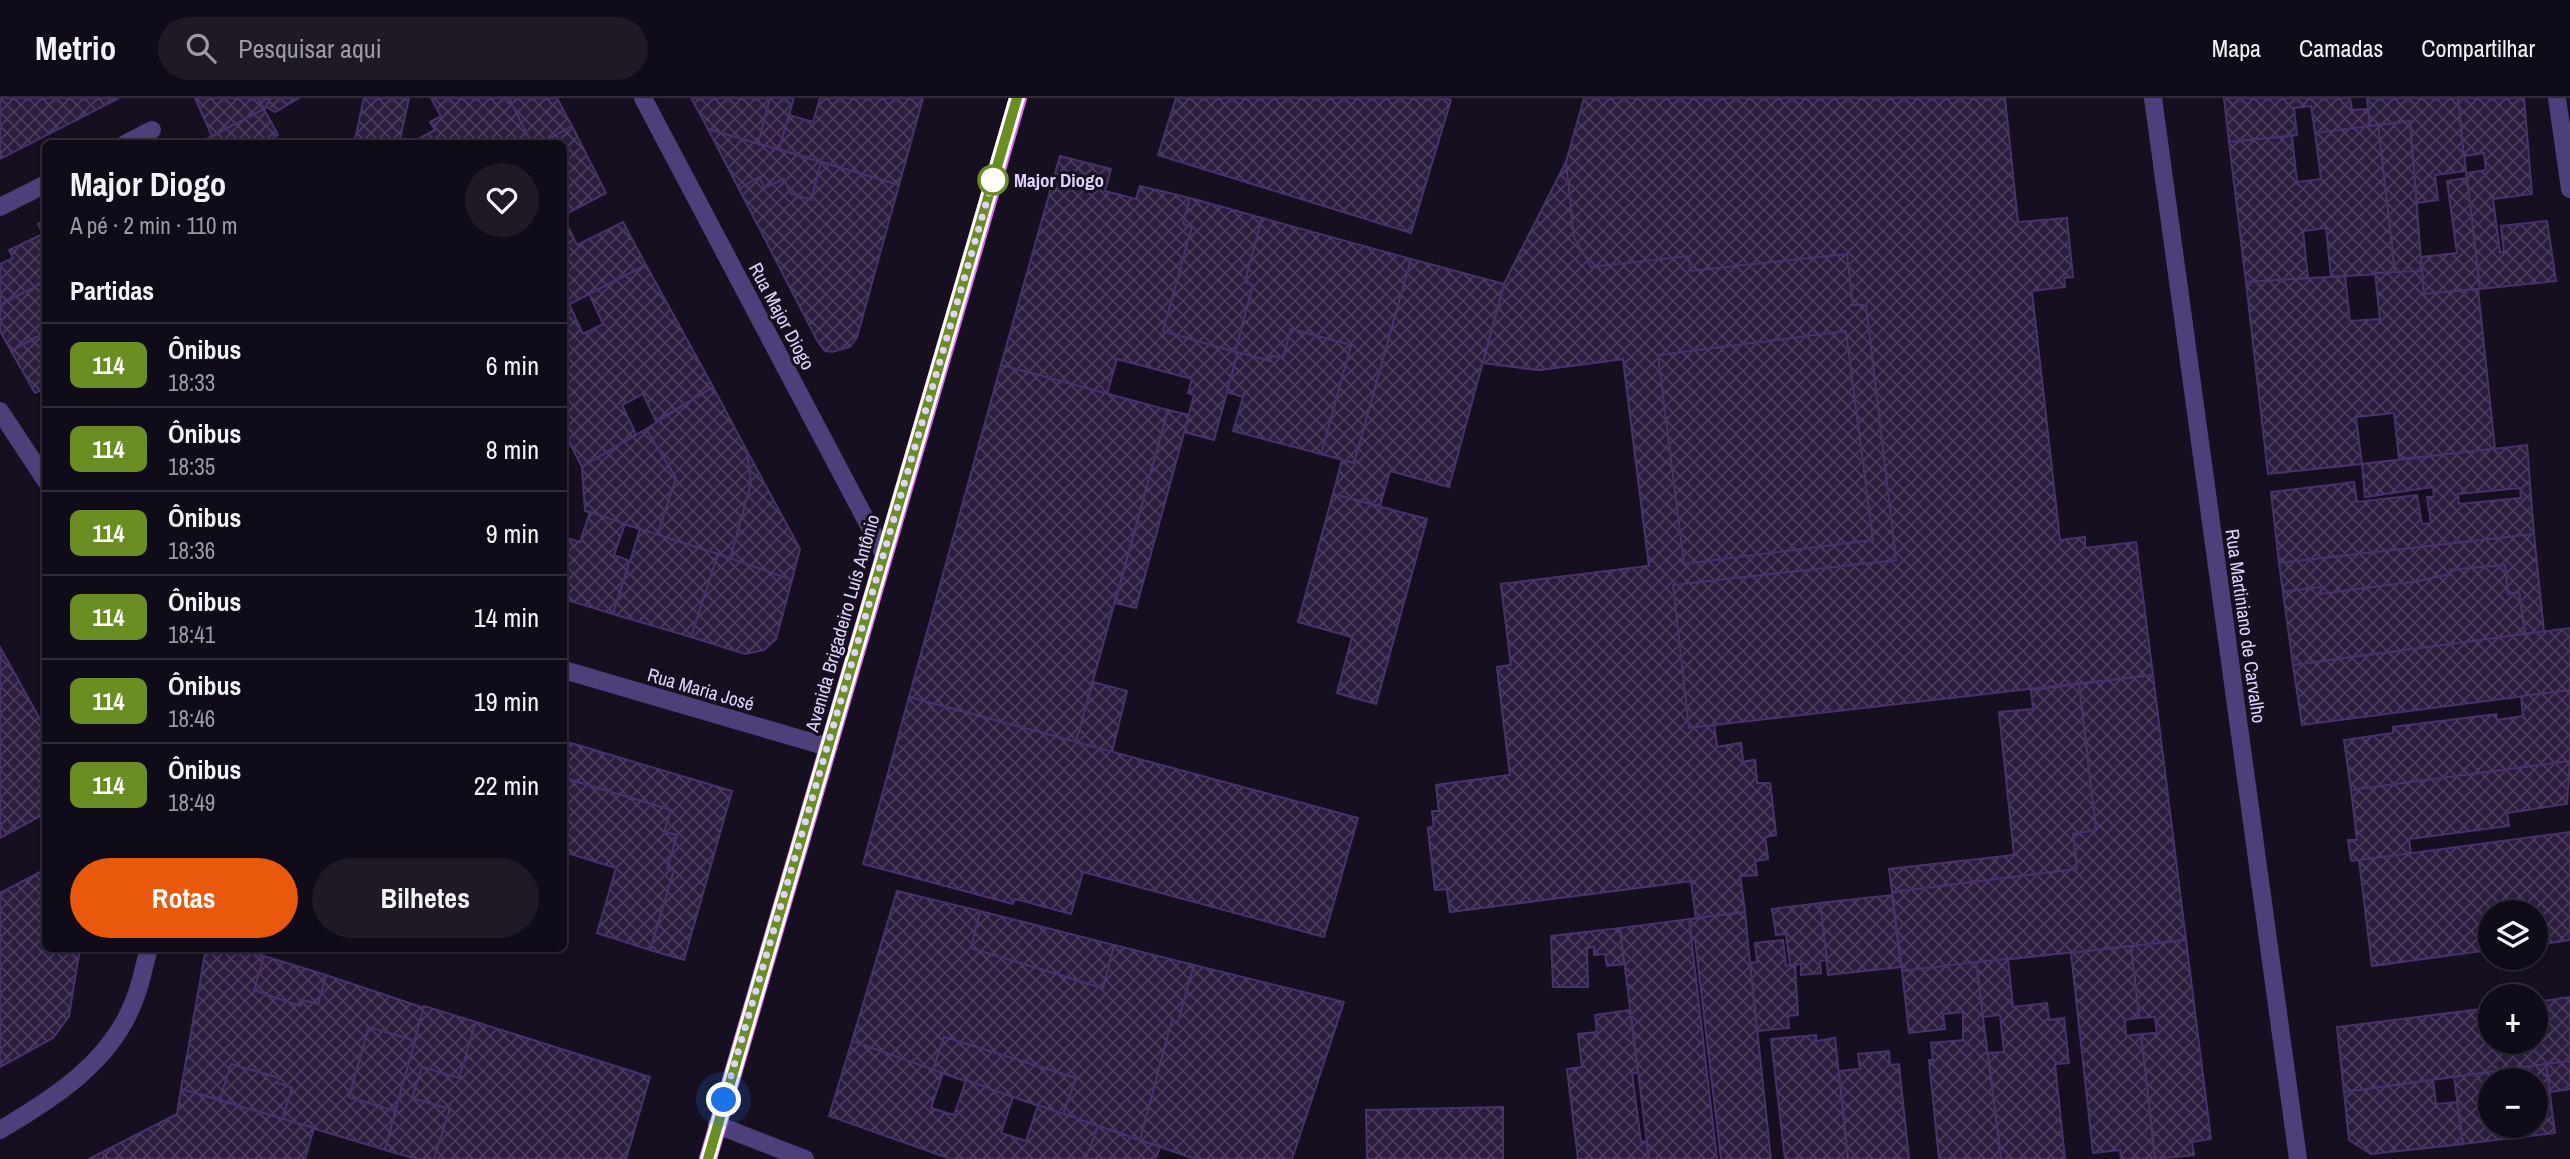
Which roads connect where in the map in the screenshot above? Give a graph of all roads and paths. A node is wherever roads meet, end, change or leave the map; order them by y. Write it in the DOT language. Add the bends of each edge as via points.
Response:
graph roads {
  1 [pos="643,98"];
  2 [pos="1017,98"];
  3 [pos="2152,98"];
  4 [pos="2557,98"];
  5 [pos="152,130"];
  6 [pos="133,140"];
  7 [pos="42,186"];
  8 [pos="2570,189"];
  9 [pos="0,207"];
  10 [pos="0,411"];
  11 [pos="42,475"];
  12 [pos="884,554"];
  13 [pos="567,671"];
  14 [pos="828,747"];
  15 [pos="148,952"];
  16 [pos="717,1125"];
  17 [pos="0,1129"];
  18 [pos="708,1159"];
  19 [pos="805,1159"];
  20 [pos="2298,1159"];
  1 -- 12 [label="street, Rua Major Diogo"];
  2 -- 12 [label="main road, Avenida Brigadeiro Luís Antônio"];
  3 -- 20 [label="street, Rua Martiniano de Carvalho"];
  4 -- 8 [label="street"];
  5 -- 6 [label="street"];
  7 -- 9 [label="street"];
  10 -- 11 [label="street"];
  12 -- 14 [label="main road, Avenida Brigadeiro Luís Antônio"];
  13 -- 14 [label="street, Rua Maria José"];
  14 -- 16 [label="main road, Avenida Brigadeiro Luís Antônio"];
  15 -- 17 [label="street" via="134,1002 101,1055 54,1098"];
  16 -- 18 [label="main road, Avenida Brigadeiro Luís Antônio"];
  16 -- 19 [label="street"];
}
